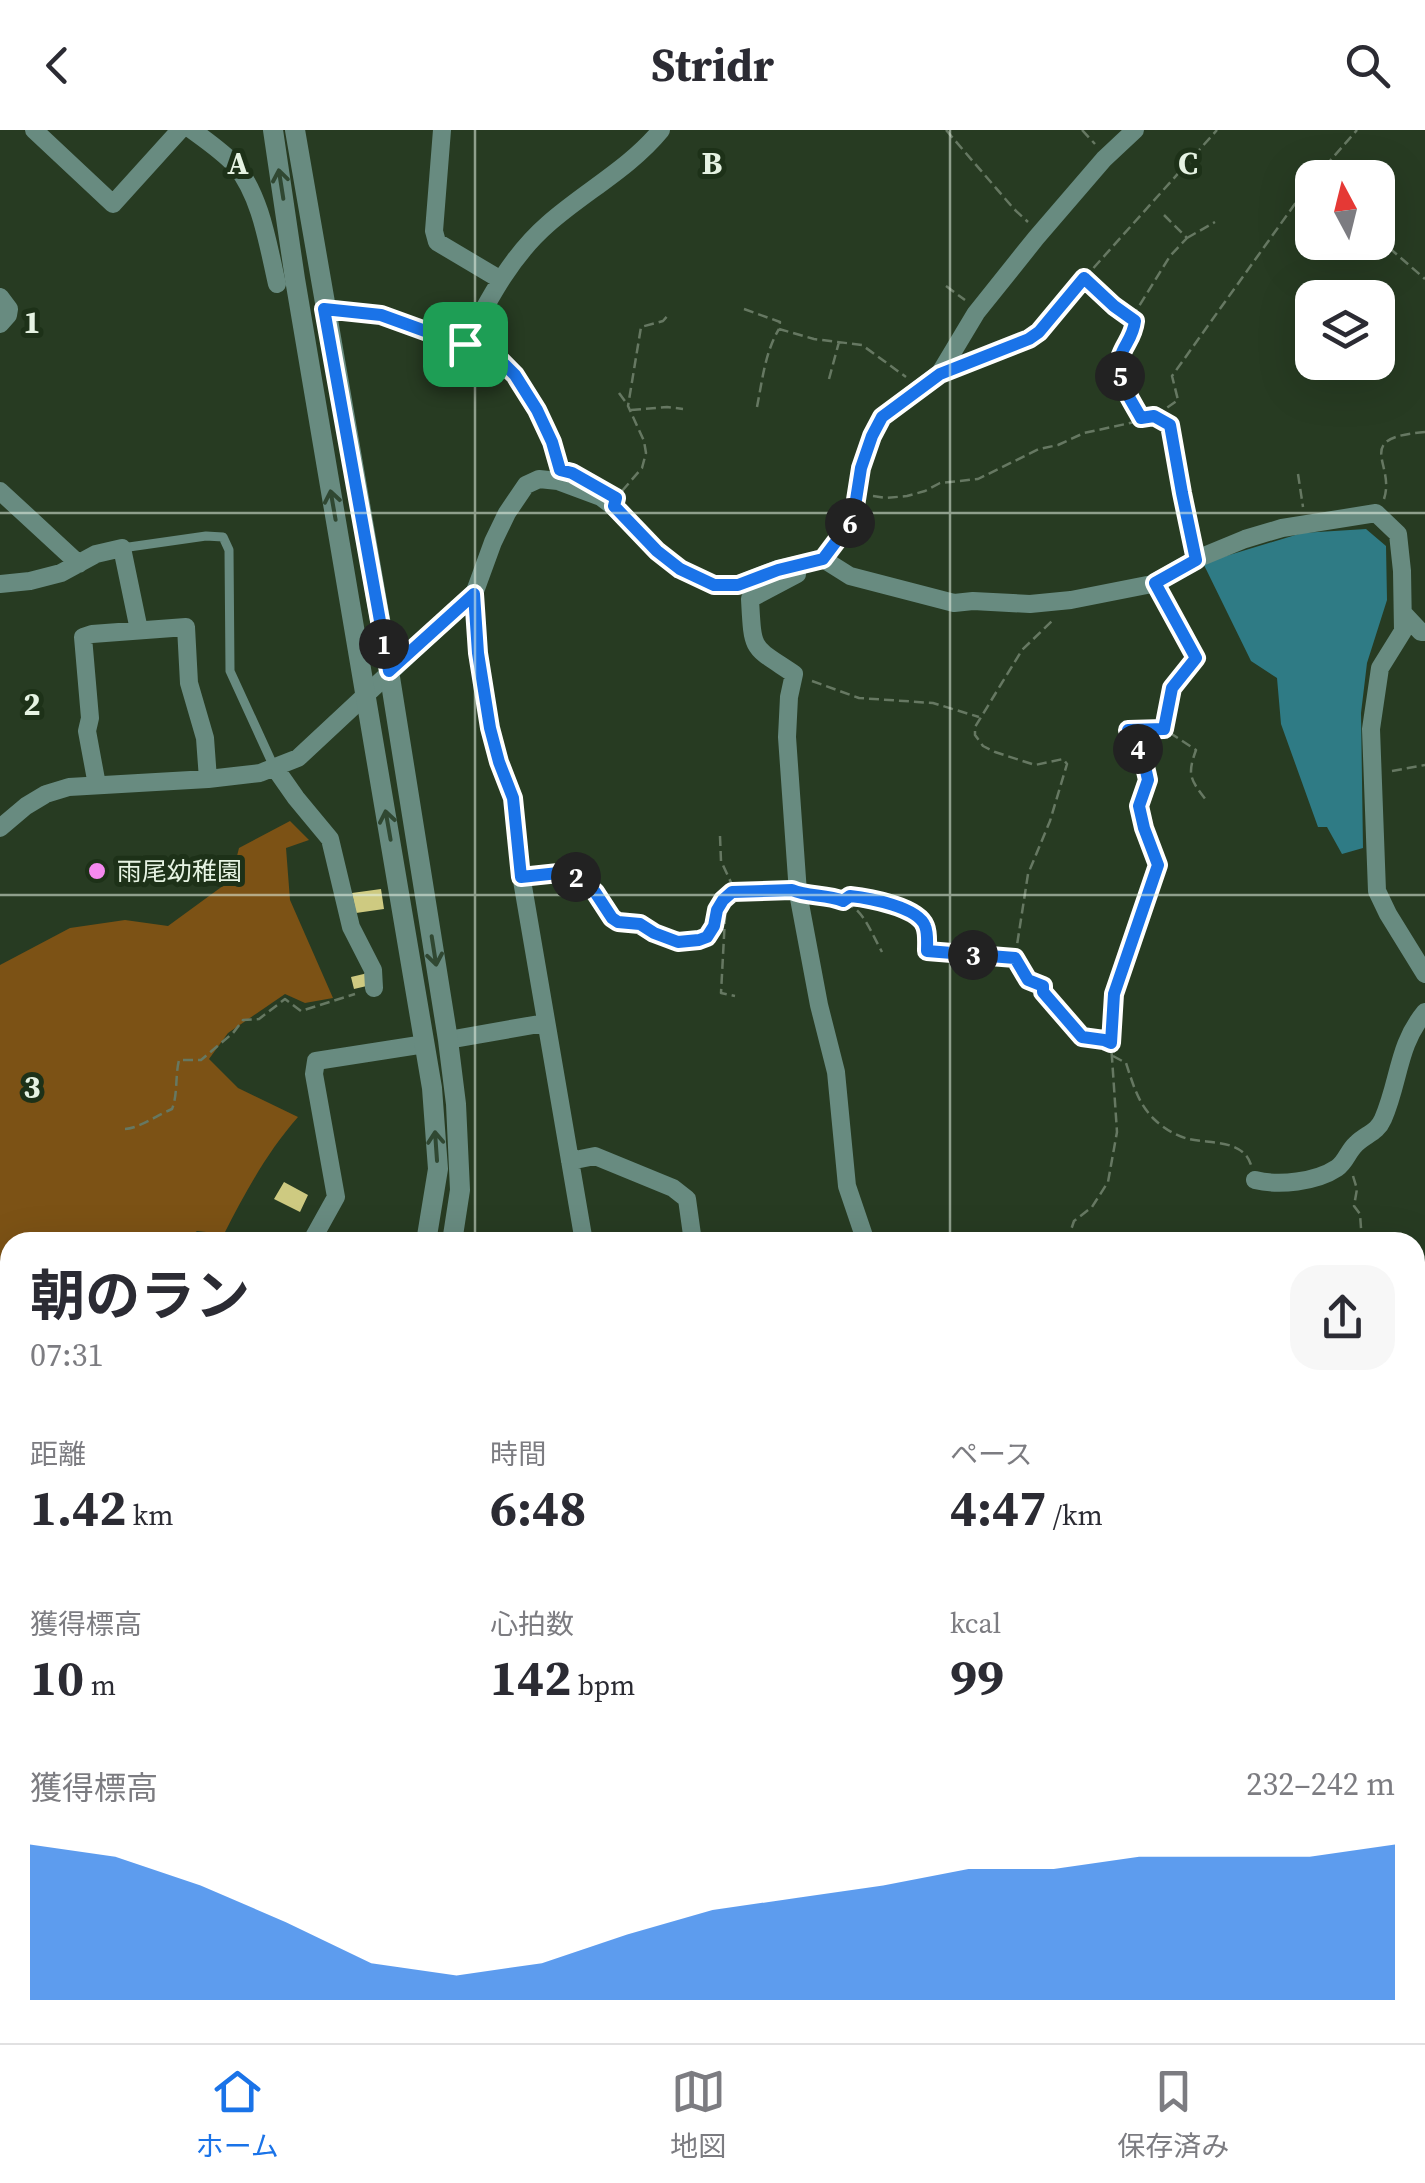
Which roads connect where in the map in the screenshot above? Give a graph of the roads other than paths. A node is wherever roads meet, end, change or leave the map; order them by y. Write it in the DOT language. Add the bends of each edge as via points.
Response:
graph roads {
  1 [pos="34,130"];
  2 [pos="180,130"];
  3 [pos="192,130"];
  4 [pos="273,130"];
  5 [pos="295,130"];
  6 [pos="442,130"];
  7 [pos="661,130"];
  8 [pos="1136,130"];
  9 [pos="501,280"];
  10 [pos="277,284"];
  11 [pos="0,296"];
  12 [pos="324,309"];
  13 [pos="0,324"];
  14 [pos="465,344"];
  15 [pos="0,491"];
  16 [pos="615,502"];
  17 [pos="122,548"];
  18 [pos="823,559"];
  19 [pos="79,564"];
  20 [pos="797,564"];
  21 [pos="0,584"];
  22 [pos="1402,613"];
  23 [pos="139,630"];
  24 [pos="1425,632"];
  25 [pos="389,671"];
  26 [pos="366,695"];
  27 [pos="275,768"];
  28 [pos="208,779"];
  29 [pos="97,785"];
  30 [pos="0,828"];
  31 [pos="520,870"];
  32 [pos="1425,974"];
  33 [pos="374,988"];
  34 [pos="1425,1012"];
  35 [pos="546,1024"];
  36 [pos="448,1040"];
  37 [pos="425,1044"];
  38 [pos="570,1162"];
  39 [pos="1255,1180"];
  40 [pos="317,1232"];
  41 [pos="428,1232"];
  42 [pos="454,1232"];
  43 [pos="582,1232"];
  44 [pos="691,1232"];
  45 [pos="862,1232"];
  1 -- 2 [label="street" via="113,204"];
  3 -- 10 [label="street" via="236,167 249,189"];
  26 -- 4 [label="street, one-way"];
  5 -- 12 [label="street"];
  6 -- 9 [label="street" via="437,242"];
  7 -- 9 [label="street" via="545,226"];
  8 -- 18 [label="street" via="1104,158 978,310 940,374 882,417 861,468 853,519"];
  9 -- 14 [label="street"];
  11 -- 13 [label="street" via="10,309"];
  12 -- 14 [label="street" via="381,315"];
  12 -- 25 [label="street"];
  14 -- 16 [label="street" via="497,357 515,375 560,470"];
  15 -- 19 [label="street"];
  16 -- 20 [label="street" via="657,551 714,585 738,585"];
  16 -- 25 [label="street" via="558,481 526,485 493,542 474,594"];
  17 -- 19 [label="street"];
  17 -- 23 [label="street"];
  17 -- 27 [label="lane" via="223,537 230,671"];
  18 -- 20 [label="street"];
  18 -- 22 [label="street" via="850,576 954,603 1030,604 1155,583 1244,538 1376,513 1398,534"];
  19 -- 21 [label="street"];
  20 -- 45 [label="street" via="797,574 750,599 752,634 758,649 794,674 787,737 798,892 836,1072 846,1186"];
  22 -- 24 [label="street"];
  22 -- 32 [label="street" via="1403,631 1380,668 1371,729 1377,890"];
  23 -- 28 [label="street" via="186,626 189,683"];
  23 -- 29 [label="street" via="83,637"];
  25 -- 26 [label="street"];
  25 -- 36 [label="street, one-way"];
  26 -- 27 [label="street" via="298,758"];
  37 -- 26 [label="street, one-way"];
  27 -- 28 [label="street"];
  27 -- 33 [label="street" via="330,840"];
  28 -- 29 [label="street"];
  29 -- 30 [label="street" via="46,794"];
  31 -- 35 [label="street"];
  34 -- 39 [label="street" via="1408,1035 1382,1123 1342,1164 1295,1182"];
  35 -- 36 [label="street"];
  35 -- 38 [label="street"];
  36 -- 42 [label="street" via="460,1190"];
  37 -- 40 [label="street" via="316,1061 336,1197"];
  41 -- 37 [label="street, one-way" via="438,1169"];
  38 -- 43 [label="street"];
  38 -- 44 [label="street" via="595,1156 673,1188 686,1199"];
}
